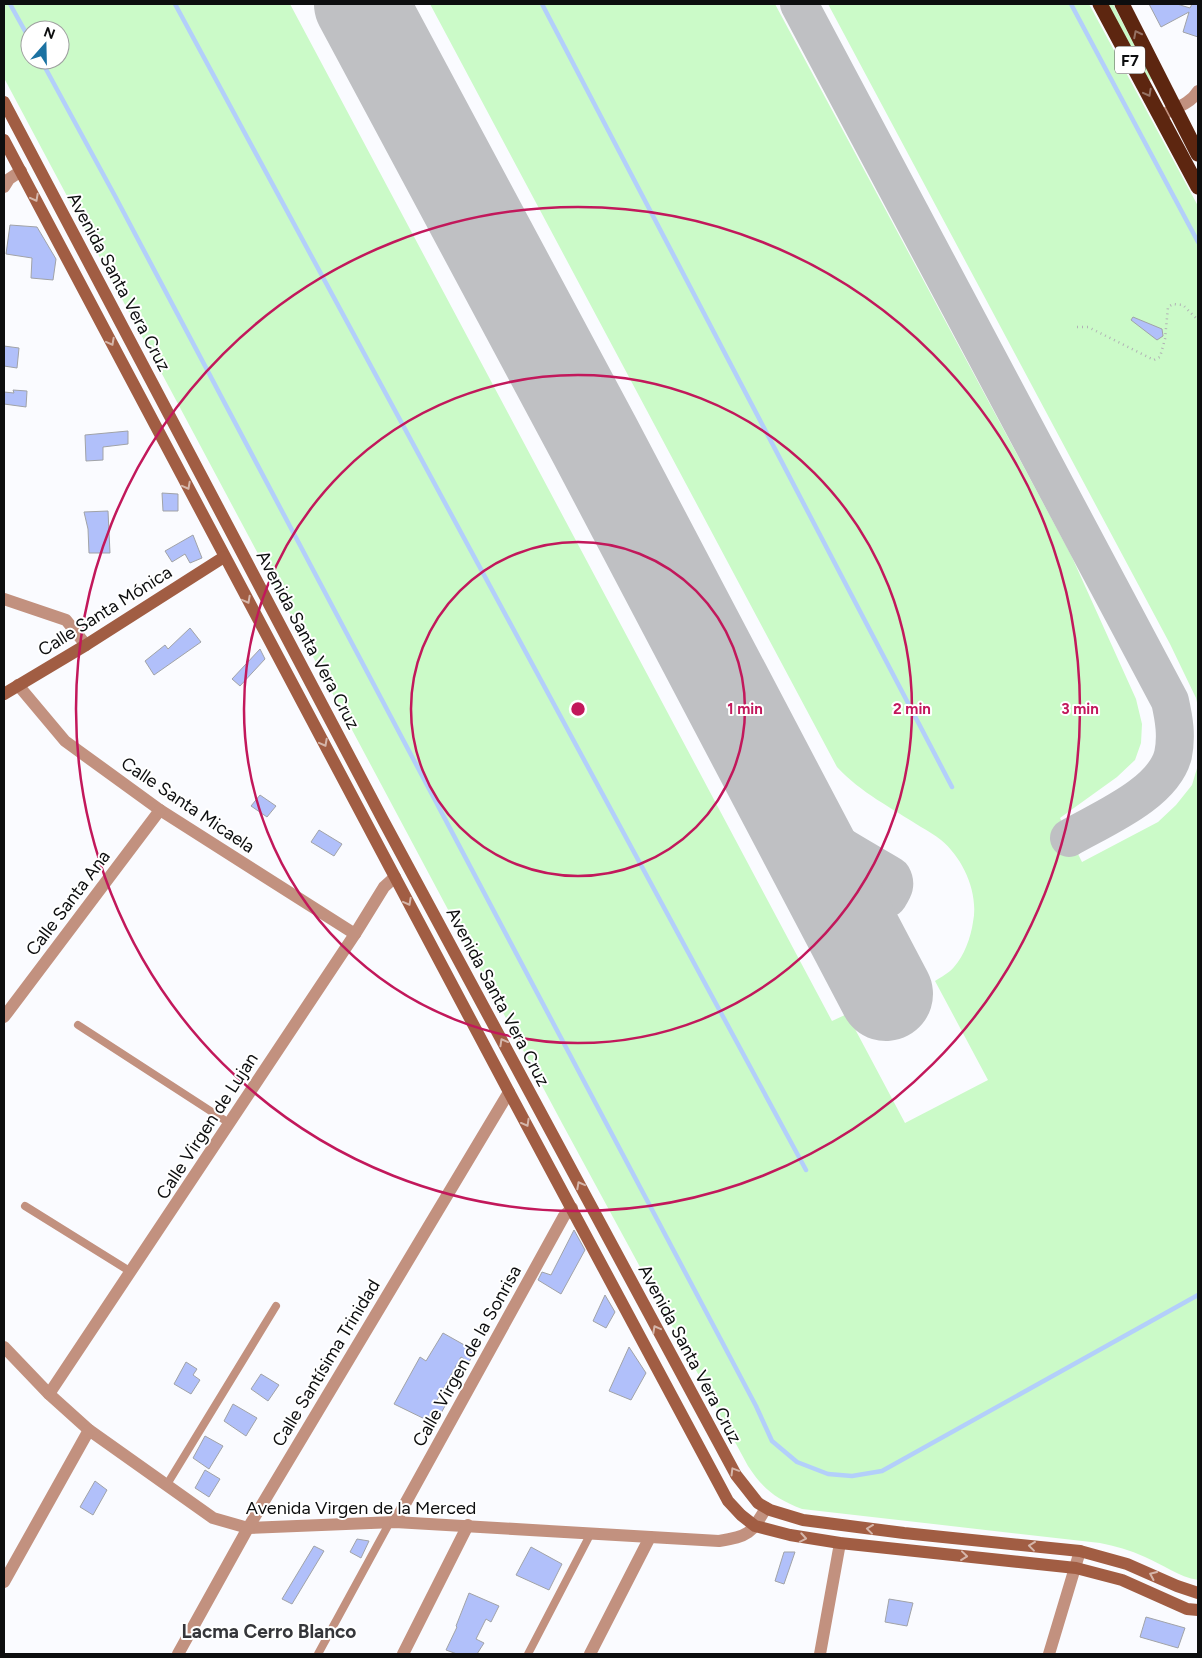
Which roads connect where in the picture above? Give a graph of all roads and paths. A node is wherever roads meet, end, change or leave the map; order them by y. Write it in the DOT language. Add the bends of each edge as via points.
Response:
graph roads {
  1 [pos="1100,4"];
  2 [pos="1122,4"];
  3 [pos="1198,91"];
  4 [pos="4,102"];
  5 [pos="1175,108"];
  6 [pos="1160,116"];
  7 [pos="1188,139"];
  8 [pos="4,140"];
  9 [pos="1198,154"];
  10 [pos="20,171"];
  11 [pos="4,187"];
  12 [pos="1198,187"];
  13 [pos="1198,320"];
  14 [pos="1077,327"];
  15 [pos="224,557"];
  16 [pos="4,599"];
  17 [pos="86,645"];
  18 [pos="18,685"];
  19 [pos="4,694"];
  20 [pos="160,810"];
  21 [pos="395,877"];
  22 [pos="355,934"];
  23 [pos="4,1017"];
  24 [pos="78,1025"];
  25 [pos="509,1092"];
  26 [pos="229,1123"];
  27 [pos="24,1206"];
  28 [pos="572,1208"];
  29 [pos="131,1272"];
  30 [pos="276,1306"];
  31 [pos="4,1347"];
  32 [pos="49,1394"];
  33 [pos="89,1430"];
  34 [pos="166,1486"];
  35 [pos="766,1508"];
  36 [pos="392,1522"];
  37 [pos="468,1525"];
  38 [pos="755,1526"];
  39 [pos="248,1528"];
  40 [pos="591,1533"];
  41 [pos="650,1537"];
  42 [pos="840,1543"];
  43 [pos="1080,1552"];
  44 [pos="1076,1568"];
  45 [pos="4,1582"];
  46 [pos="1198,1593"];
  47 [pos="1195,1611"];
  48 [pos="178,1654"];
  49 [pos="318,1654"];
  50 [pos="403,1654"];
  51 [pos="528,1654"];
  52 [pos="590,1654"];
  53 [pos="820,1654"];
  54 [pos="1050,1654"];
  1 -- 6 [label="highway, F7, one-way"];
  5 -- 2 [label="highway, F7, one-way"];
  3 -- 5 [label="street"];
  35 -- 4 [label="main road, Avenida Santa Vera Cruz, one-way" via="758,1503 736,1475 669,1354"];
  5 -- 6 [label="street"];
  5 -- 7 [label="highway, F7"];
  6 -- 7 [label="highway, F7"];
  7 -- 9 [label="highway, F7"];
  7 -- 12 [label="highway, F7"];
  8 -- 10 [label="main road, Avenida Santa Vera Cruz"];
  10 -- 11 [label="street"];
  10 -- 15 [label="main road, Avenida Santa Vera Cruz, one-way"];
  13 -- 14 [label="path" via="1183,305 1168,307 1165,339 1160,357 1154,360 1088,327"];
  15 -- 17 [label="main road, Calle Santa Mónica"];
  15 -- 21 [label="main road, Avenida Santa Vera Cruz, one-way"];
  16 -- 17 [label="street" via="66,620"];
  17 -- 18 [label="main road, Calle Santa Mónica"];
  18 -- 19 [label="main road, Calle Santa Mónica"];
  18 -- 20 [label="street, Calle Santa Micaela" via="65,741"];
  20 -- 22 [label="street, Calle Santa Micaela"];
  20 -- 23 [label="street, Calle Santa Ana"];
  21 -- 22 [label="street, Calle Virgen de Lujan" via="384,887"];
  21 -- 25 [label="main road, Avenida Santa Vera Cruz, one-way"];
  22 -- 26 [label="street, Calle Virgen de Lujan"];
  24 -- 26 [label="lane"];
  25 -- 28 [label="main road, Avenida Santa Vera Cruz, one-way"];
  25 -- 39 [label="street, Calle Santísima Trinidad"];
  26 -- 29 [label="street, Calle Virgen de Lujan"];
  27 -- 29 [label="lane"];
  28 -- 36 [label="street, Calle Virgen de la Sonrisa" via="564,1216"];
  28 -- 38 [label="main road, Avenida Santa Vera Cruz" via="728,1501"];
  29 -- 32 [label="street, Calle Virgen de Lujan"];
  30 -- 34 [label="lane"];
  31 -- 32 [label="street, Avenida Virgen de la Merced"];
  32 -- 33 [label="street, Avenida Virgen de la Merced"];
  33 -- 34 [label="street, Avenida Virgen de la Merced"];
  33 -- 45 [label="street"];
  34 -- 39 [label="street, Avenida Virgen de la Merced" via="213,1518"];
  35 -- 38 [label="street, Avenida Virgen de la Merced"];
  43 -- 35 [label="main road, Avenida Santa Vera Cruz, one-way" via="803,1520"];
  36 -- 37 [label="street, Avenida Virgen de la Merced"];
  36 -- 39 [label="street, Avenida Virgen de la Merced"];
  36 -- 49 [label="lane"];
  37 -- 40 [label="street, Avenida Virgen de la Merced"];
  37 -- 50 [label="street"];
  38 -- 41 [label="street, Avenida Virgen de la Merced" via="749,1534 719,1541"];
  38 -- 42 [label="main road, Avenida Santa Vera Cruz, one-way"];
  39 -- 48 [label="street, Calle Santísima Trinidad"];
  40 -- 41 [label="street, Avenida Virgen de la Merced"];
  40 -- 51 [label="lane"];
  41 -- 52 [label="street"];
  42 -- 44 [label="main road, Avenida Santa Vera Cruz, one-way"];
  42 -- 53 [label="street"];
  43 -- 44 [label="street"];
  46 -- 43 [label="main road, Avenida Santa Vera Cruz, one-way" via="1128,1564"];
  44 -- 47 [label="main road, Avenida Santa Vera Cruz" via="1122,1580"];
  44 -- 54 [label="street"];
}
